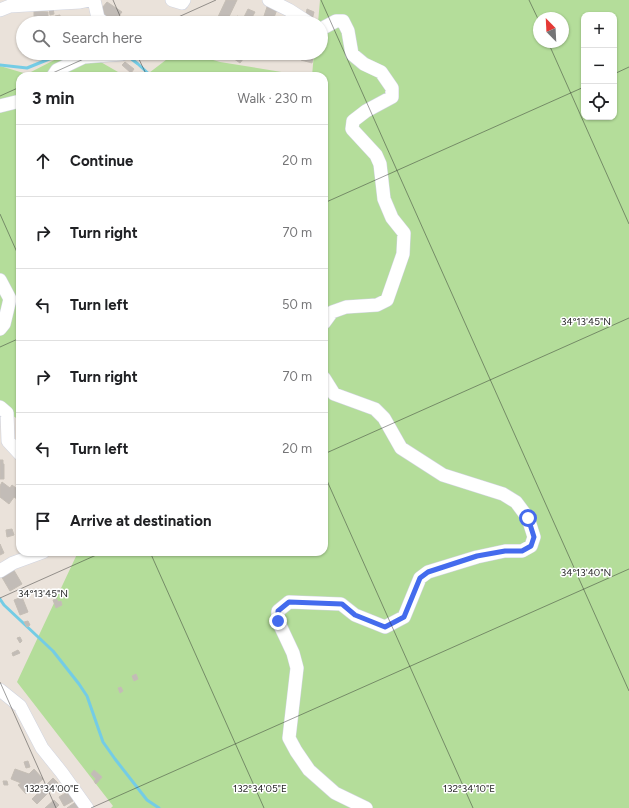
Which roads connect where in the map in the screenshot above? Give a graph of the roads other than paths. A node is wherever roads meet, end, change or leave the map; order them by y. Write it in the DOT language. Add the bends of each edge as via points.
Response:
graph roads {
  1 [pos="7,0"];
  2 [pos="90,0"];
  3 [pos="94,0"];
  4 [pos="172,0"];
  5 [pos="184,0"];
  6 [pos="269,0"];
  7 [pos="0,6"];
  8 [pos="0,10"];
  9 [pos="98,16"];
  10 [pos="298,16"];
  11 [pos="328,25"];
  12 [pos="78,60"];
  13 [pos="56,72"];
  14 [pos="16,102"];
  15 [pos="0,106"];
  16 [pos="0,280"];
  17 [pos="328,318"];
  18 [pos="0,329"];
  19 [pos="328,384"];
  20 [pos="0,407"];
  21 [pos="16,450"];
  22 [pos="32,556"];
  23 [pos="0,572"];
  24 [pos="0,690"];
  25 [pos="87,808"];
  26 [pos="366,808"];
  1 -- 7 [label="street"];
  2 -- 8 [label="street" via="10,6"];
  3 -- 9 [label="street"];
  4 -- 5 [label="street" via="182,3"];
  6 -- 10 [label="street"];
  11 -- 17 [label="street" via="343,21 348,31 352,54 364,64 381,72 392,88 392,97 353,121 352,129 376,155 380,164 384,199 392,218 404,233 403,254 387,300 377,305 346,307 332,312"];
  12 -- 13 [label="street"];
  14 -- 15 [label="street"];
  16 -- 18 [label="street" via="10,299 4,324"];
  19 -- 26 [label="street" via="334,394 375,409 384,418 401,448 443,475 503,494 516,502 528,518 534,537 531,546 522,551 477,556 428,572 420,578 404,617 385,627 355,615 342,604 289,602 278,611 278,621 297,668 289,738 309,770 335,793"];
  20 -- 21 [label="street" via="7,413 8,441"];
  22 -- 23 [label="street"];
  24 -- 25 [label="street" via="20,706 42,748"];
}
